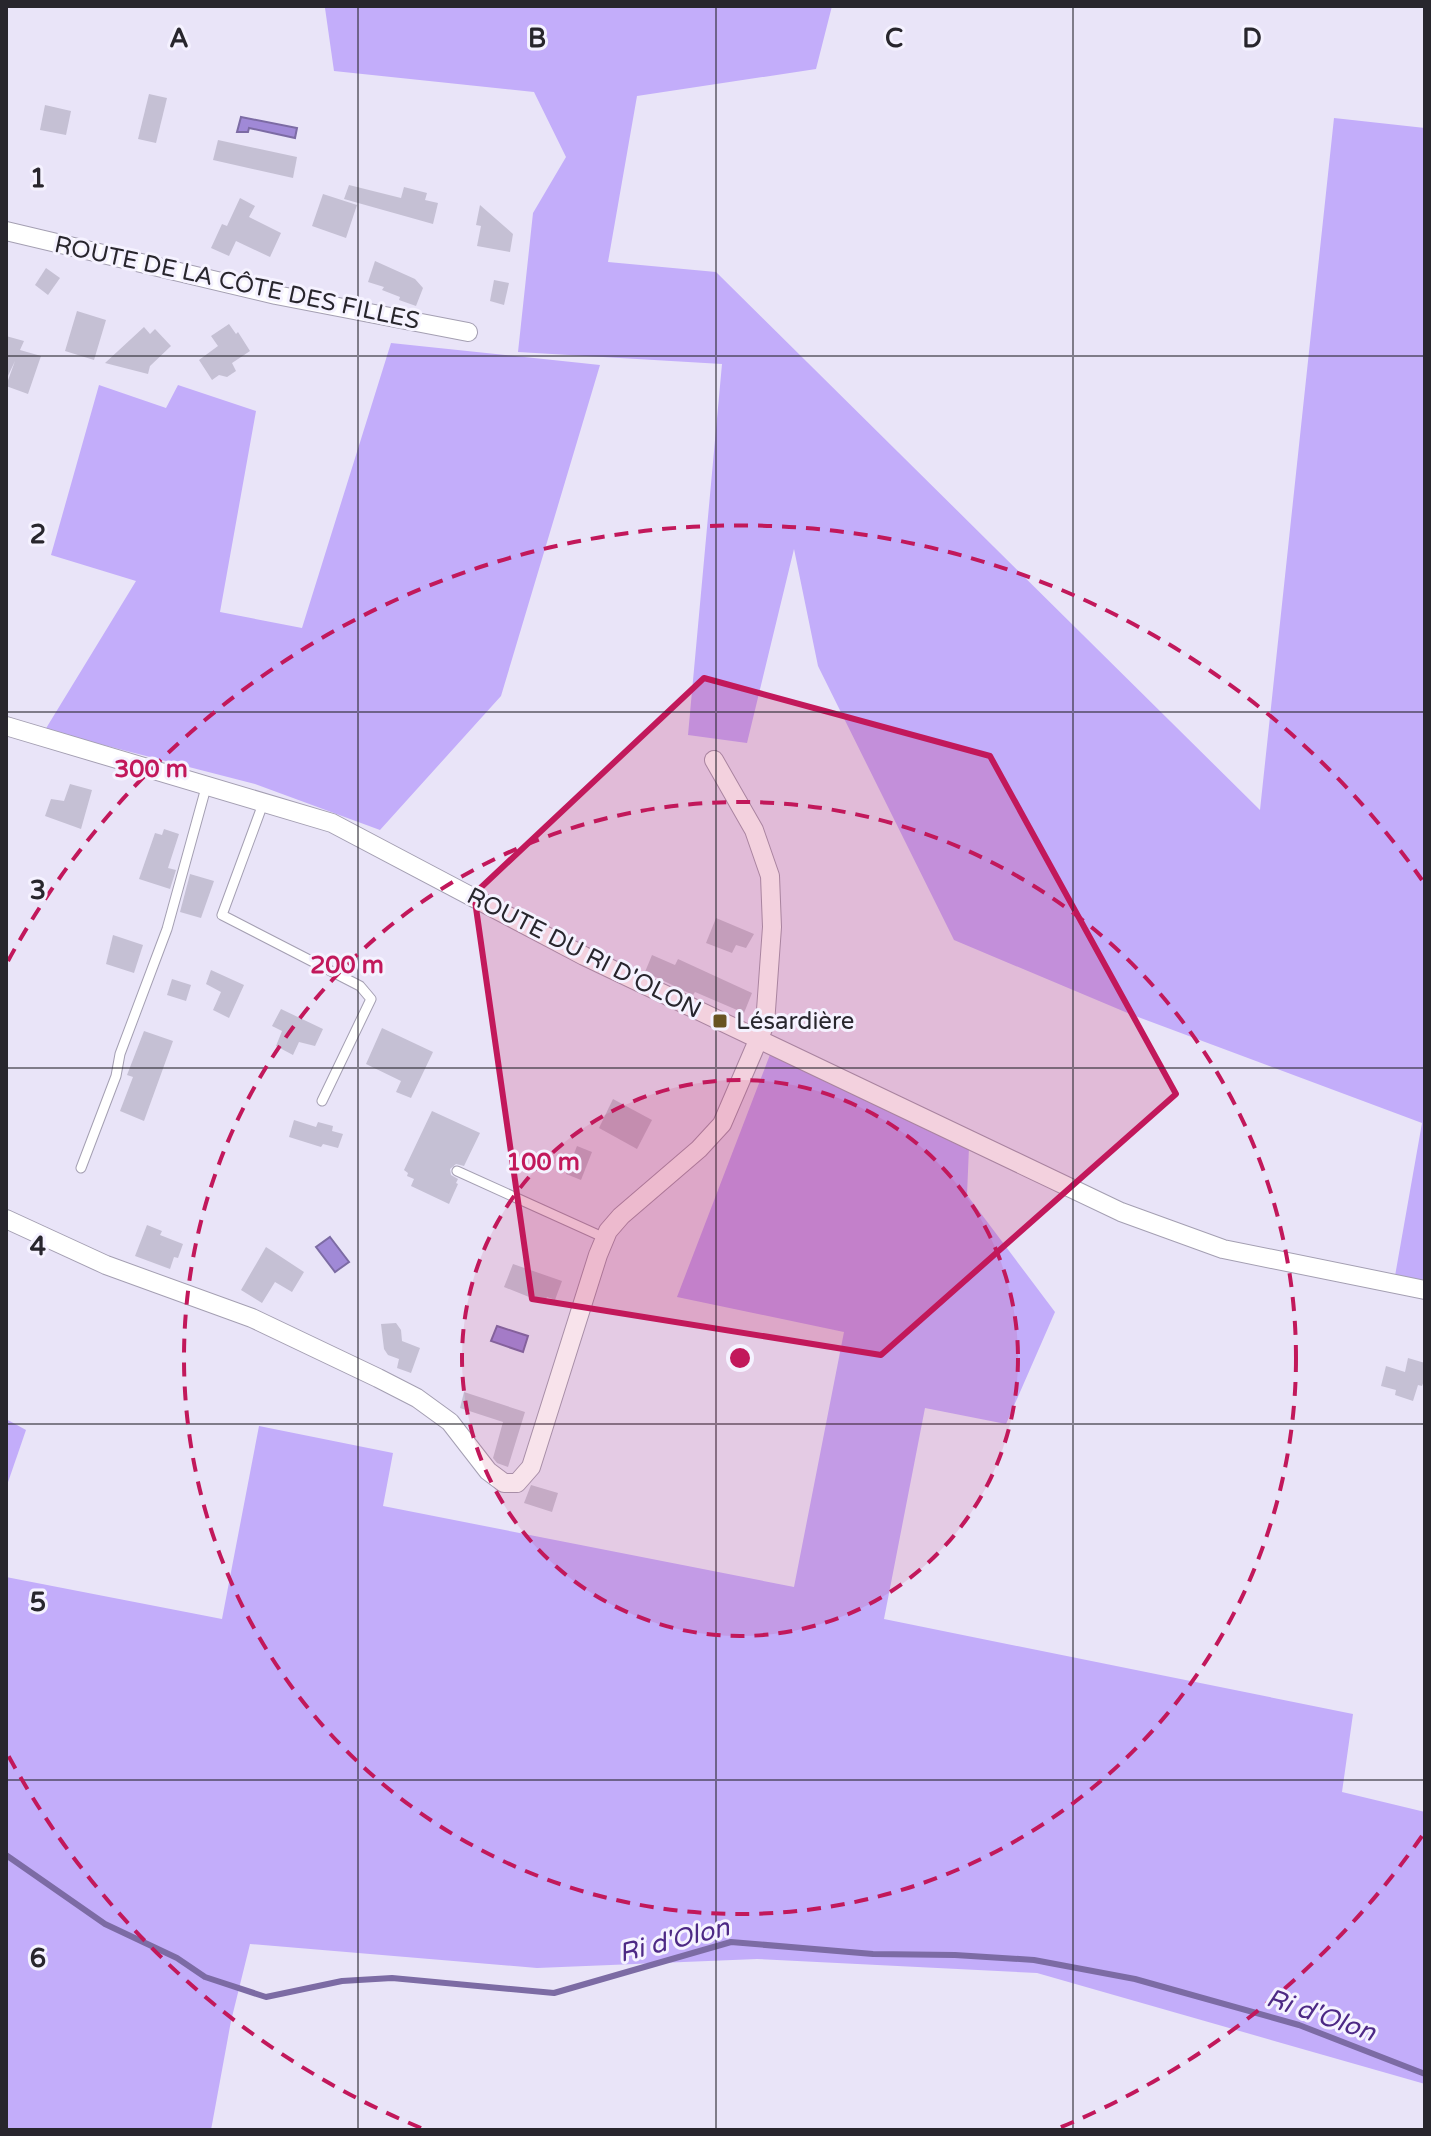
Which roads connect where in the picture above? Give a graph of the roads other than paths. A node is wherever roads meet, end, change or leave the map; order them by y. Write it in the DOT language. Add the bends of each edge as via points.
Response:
graph roads {
  1 [pos="6,231"];
  2 [pos="468,332"];
  3 [pos="6,726"];
  4 [pos="714,760"];
  5 [pos="207,784"];
  6 [pos="264,801"];
  7 [pos="758,1038"];
  8 [pos="322,1101"];
  9 [pos="81,1168"];
  10 [pos="457,1171"];
  11 [pos="6,1219"];
  12 [pos="605,1238"];
  13 [pos="1425,1290"];
  1 -- 2 [label="street, ROUTE DE LA CÔTE DES FILLES" via="276,295"];
  3 -- 5 [label="street, ROUTE DU RI D'OLON"];
  4 -- 7 [label="street" via="754,830 770,876 765,1024"];
  5 -- 6 [label="street, ROUTE DU RI D'OLON"];
  5 -- 9 [label="lane" via="167,929"];
  6 -- 7 [label="street, ROUTE DU RI D'OLON" via="332,823 584,956"];
  6 -- 8 [label="lane" via="222,915 360,986 371,999"];
  7 -- 12 [label="street" via="722,1124 621,1216"];
  7 -- 13 [label="street, ROUTE DU RI D'OLON" via="1121,1212 1223,1249"];
  10 -- 12 [label="lane"];
  11 -- 12 [label="street" via="106,1265 252,1318 417,1398 450,1422 488,1471 504,1483 517,1483 531,1467"];
}
